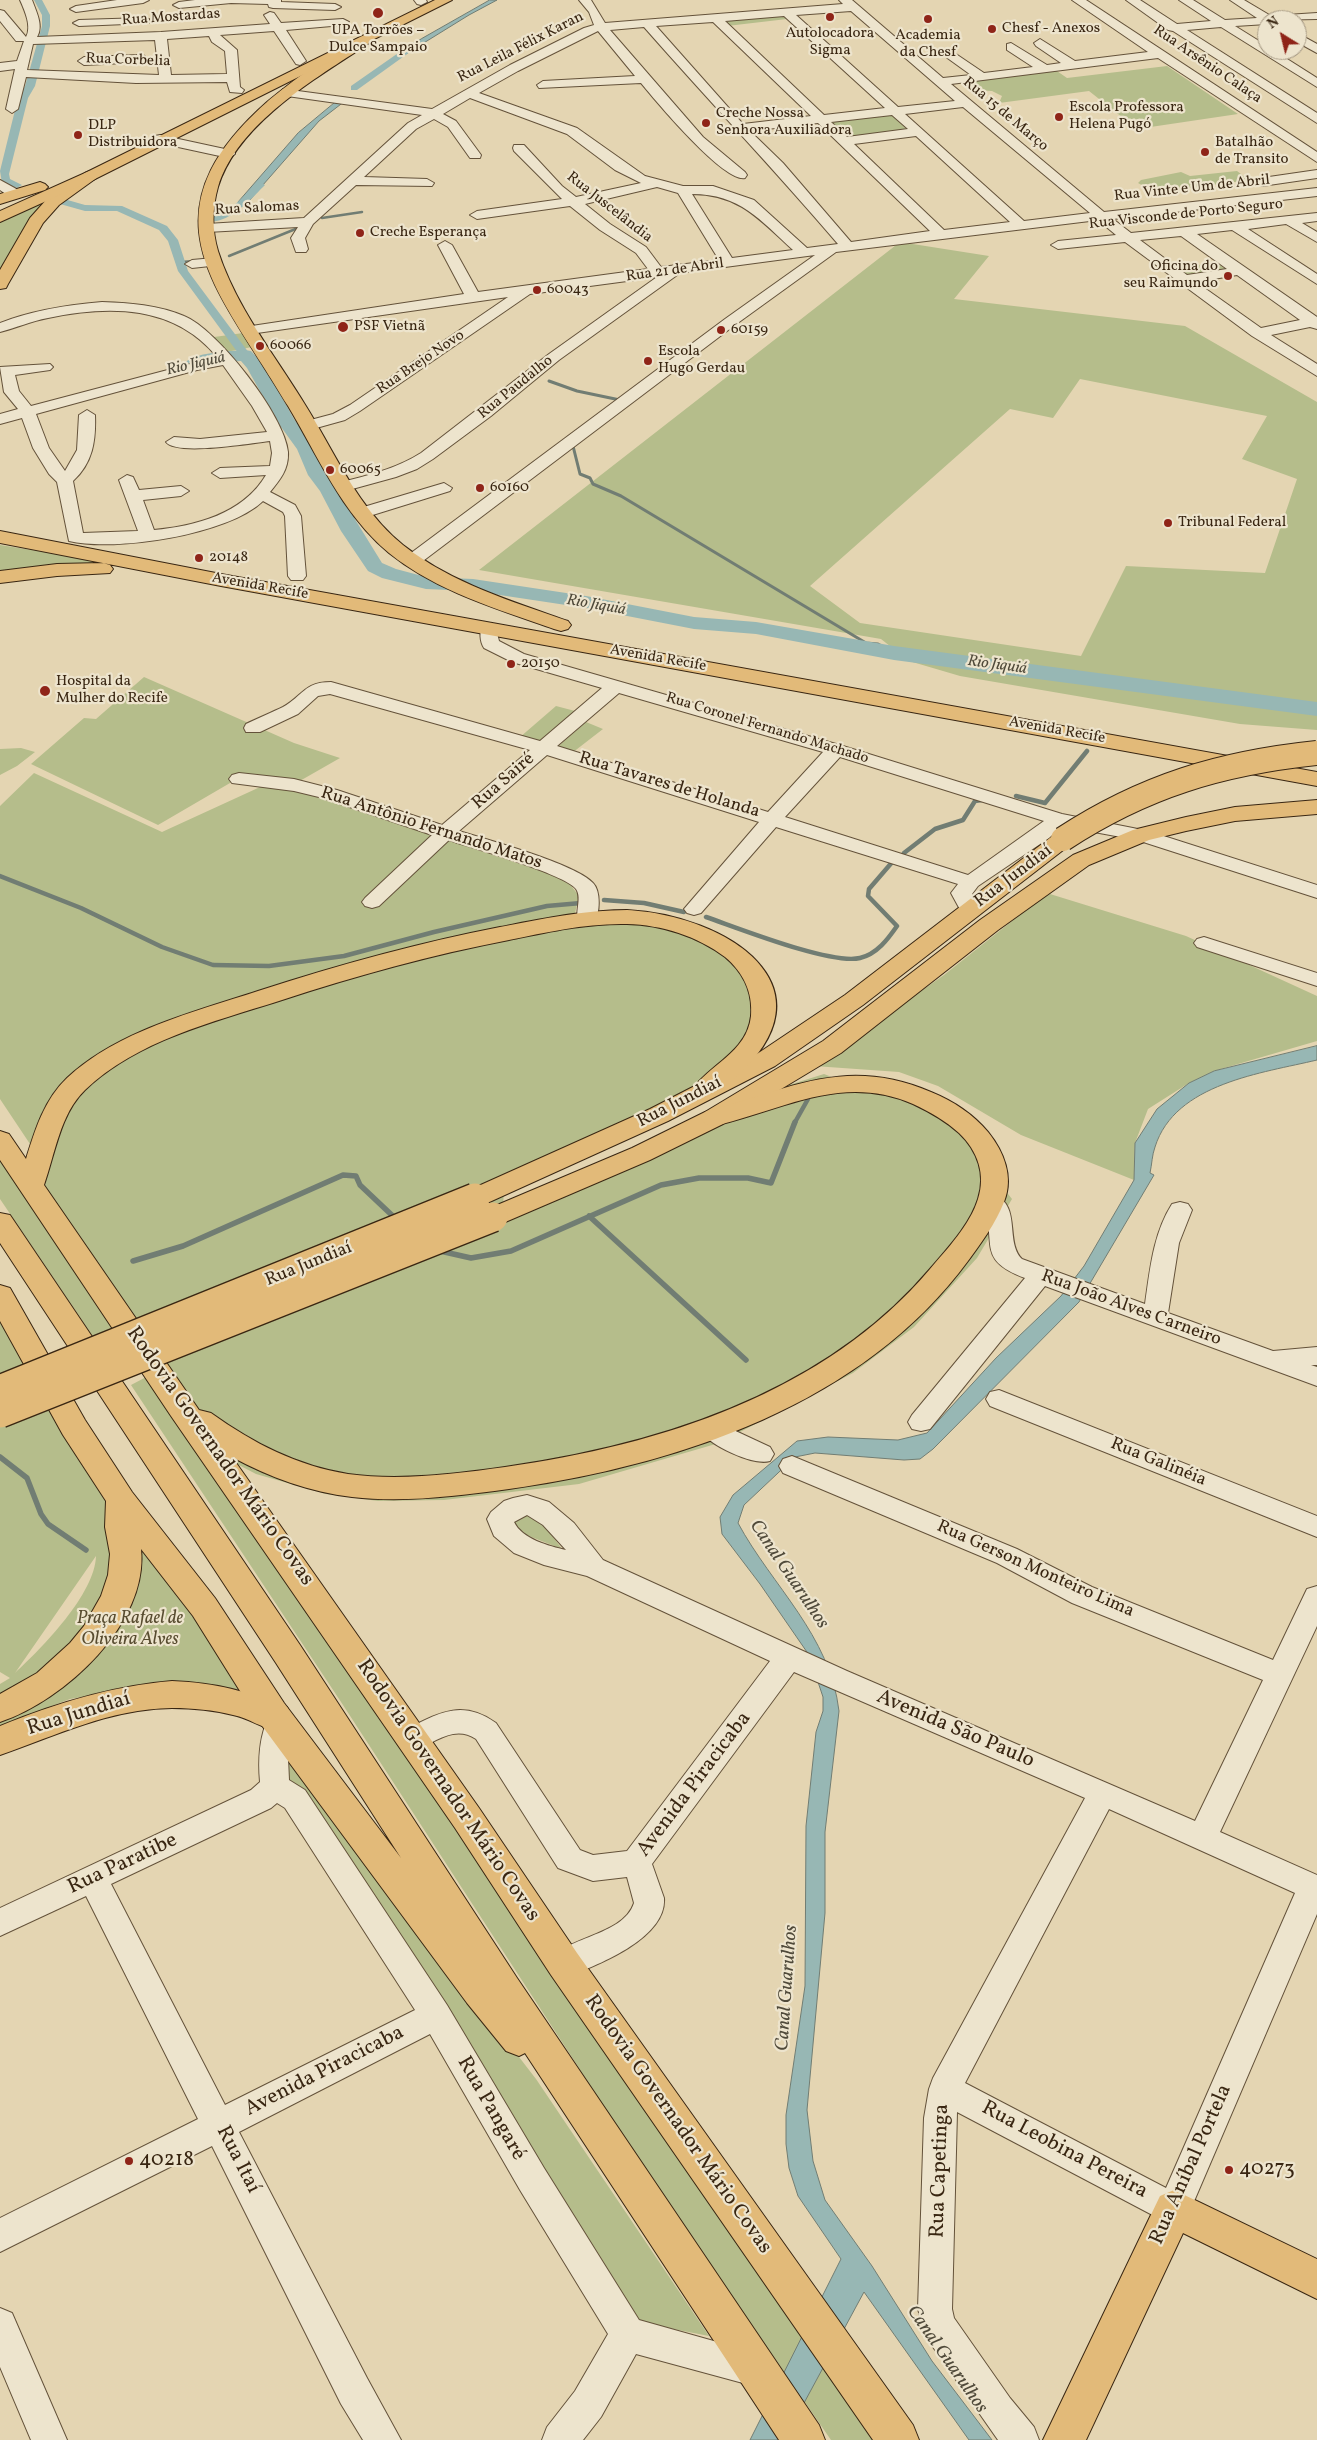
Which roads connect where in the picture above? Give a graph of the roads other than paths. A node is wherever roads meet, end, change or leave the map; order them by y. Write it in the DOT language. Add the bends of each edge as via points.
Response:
graph roads {
  1 [pos="26,0"];
  2 [pos="142,0"];
  3 [pos="445,0"];
  4 [pos="585,0"];
  5 [pos="1078,0"];
  6 [pos="1132,0"];
  7 [pos="1185,0"];
  8 [pos="1236,0"];
  9 [pos="177,1"];
  10 [pos="422,1"];
  11 [pos="333,3"];
  12 [pos="849,4"];
  13 [pos="1296,4"];
  14 [pos="6,7"];
  15 [pos="271,7"];
  16 [pos="77,8"];
  17 [pos="786,12"];
  18 [pos="1257,13"];
  19 [pos="1317,16"];
  20 [pos="716,18"];
  21 [pos="154,20"];
  22 [pos="1257,21"];
  23 [pos="79,24"];
  24 [pos="648,24"];
  25 [pos="1224,24"];
  26 [pos="278,26"];
  27 [pos="601,27"];
  28 [pos="1176,28"];
  29 [pos="213,31"];
  30 [pos="1128,32"];
  31 [pos="186,33"];
  32 [pos="161,36"];
  33 [pos="120,38"];
  34 [pos="77,40"];
  35 [pos="32,41"];
  36 [pos="363,41"];
  37 [pos="1040,44"];
  38 [pos="1012,47"];
  39 [pos="1093,52"];
  40 [pos="950,54"];
  41 [pos="1160,54"];
  42 [pos="141,58"];
  43 [pos="122,59"];
  44 [pos="1107,60"];
  45 [pos="84,62"];
  46 [pos="997,62"];
  47 [pos="1072,65"];
  48 [pos="0,67"];
  49 [pos="298,67"];
  50 [pos="1044,68"];
  51 [pos="1012,72"];
  52 [pos="504,73"];
  53 [pos="18,75"];
  54 [pos="981,76"];
  55 [pos="644,79"];
  56 [pos="941,82"];
  57 [pos="167,84"];
  58 [pos="1317,85"];
  59 [pos="236,86"];
  60 [pos="1273,91"];
  61 [pos="287,92"];
  62 [pos="467,94"];
  63 [pos="1224,96"];
  64 [pos="967,103"];
  65 [pos="12,109"];
  66 [pos="895,111"];
  67 [pos="432,113"];
  68 [pos="821,119"];
  69 [pos="1317,119"];
  70 [pos="740,128"];
  71 [pos="919,132"];
  72 [pos="160,139"];
  73 [pos="845,141"];
  74 [pos="519,148"];
  75 [pos="229,154"];
  76 [pos="475,155"];
  77 [pos="1317,158"];
  78 [pos="1317,174"];
  79 [pos="740,175"];
  80 [pos="90,176"];
  81 [pos="356,181"];
  82 [pos="1262,182"];
  83 [pos="428,183"];
  84 [pos="0,184"];
  85 [pos="656,184"];
  86 [pos="40,187"];
  87 [pos="683,190"];
  88 [pos="1317,192"];
  89 [pos="15,194"];
  90 [pos="0,199"];
  91 [pos="573,202"];
  92 [pos="0,206"];
  93 [pos="477,215"];
  94 [pos="1100,215"];
  95 [pos="0,217"];
  96 [pos="1317,217"];
  97 [pos="1288,220"];
  98 [pos="308,222"];
  99 [pos="1020,224"];
  100 [pos="1235,226"];
  101 [pos="207,228"];
  102 [pos="1182,231"];
  103 [pos="941,234"];
  104 [pos="1127,238"];
  105 [pos="1317,238"];
  106 [pos="445,245"];
  107 [pos="1058,245"];
  108 [pos="848,247"];
  109 [pos="301,249"];
  110 [pos="832,249"];
  111 [pos="805,253"];
  112 [pos="214,262"];
  113 [pos="728,263"];
  114 [pos="192,264"];
  115 [pos="677,270"];
  116 [pos="658,272"];
  117 [pos="1238,272"];
  118 [pos="1182,280"];
  119 [pos="1317,280"];
  120 [pos="0,284"];
  121 [pos="527,290"];
  122 [pos="473,297"];
  123 [pos="1315,323"];
  124 [pos="0,328"];
  125 [pos="250,330"];
  126 [pos="1257,333"];
  127 [pos="225,358"];
  128 [pos="45,367"];
  129 [pos="3,371"];
  130 [pos="1317,371"];
  131 [pos="26,410"];
  132 [pos="88,415"];
  133 [pos="0,419"];
  134 [pos="309,425"];
  135 [pos="275,436"];
  136 [pos="174,442"];
  137 [pos="280,453"];
  138 [pos="260,454"];
  139 [pos="234,457"];
  140 [pos="278,470"];
  141 [pos="64,480"];
  142 [pos="127,480"];
  143 [pos="345,486"];
  144 [pos="444,488"];
  145 [pos="181,491"];
  146 [pos="263,495"];
  147 [pos="133,496"];
  148 [pos="363,513"];
  149 [pos="0,523"];
  150 [pos="148,535"];
  151 [pos="77,537"];
  152 [pos="0,539"];
  153 [pos="413,560"];
  154 [pos="199,576"];
  155 [pos="297,576"];
  156 [pos="0,577"];
  157 [pos="561,625"];
  158 [pos="489,629"];
  159 [pos="617,685"];
  160 [pos="253,728"];
  161 [pos="544,748"];
  162 [pos="836,750"];
  163 [pos="1317,753"];
  164 [pos="1317,763"];
  165 [pos="1317,779"];
  166 [pos="239,780"];
  167 [pos="1317,807"];
  168 [pos="773,818"];
  169 [pos="1061,829"];
  170 [pos="444,834"];
  171 [pos="1141,836"];
  172 [pos="971,882"];
  173 [pos="1317,892"];
  174 [pos="372,902"];
  175 [pos="694,909"];
  176 [pos="970,911"];
  177 [pos="587,919"];
  178 [pos="1204,943"];
  179 [pos="1317,980"];
  180 [pos="703,1092"];
  181 [pos="714,1118"];
  182 [pos="0,1140"];
  183 [pos="30,1187"];
  184 [pos="991,1202"];
  185 [pos="484,1208"];
  186 [pos="1180,1210"];
  187 [pos="0,1222"];
  188 [pos="1050,1280"];
  189 [pos="0,1294"];
  190 [pos="1155,1318"];
  191 [pos="1317,1356"];
  192 [pos="1270,1360"];
  193 [pos="1317,1377"];
  194 [pos="0,1390"];
  195 [pos="999,1399"];
  196 [pos="182,1408"];
  197 [pos="0,1413"];
  198 [pos="921,1422"];
  199 [pos="712,1429"];
  200 [pos="761,1454"];
  201 [pos="792,1466"];
  202 [pos="121,1500"];
  203 [pos="1317,1527"];
  204 [pos="594,1567"];
  205 [pos="1317,1597"];
  206 [pos="800,1662"];
  207 [pos="1279,1674"];
  208 [pos="0,1709"];
  209 [pos="277,1720"];
  210 [pos="413,1739"];
  211 [pos="0,1741"];
  212 [pos="275,1786"];
  213 [pos="1103,1793"];
  214 [pos="1202,1838"];
  215 [pos="636,1862"];
  216 [pos="93,1879"];
  217 [pos="1315,1888"];
  218 [pos="0,1923"];
  219 [pos="564,1964"];
  220 [pos="436,2015"];
  221 [pos="945,2089"];
  222 [pos="220,2125"];
  223 [pos="606,2143"];
  224 [pos="1174,2209"];
  225 [pos="0,2236"];
  226 [pos="1317,2280"];
  227 [pos="0,2325"];
  228 [pos="628,2334"];
  229 [pos="754,2368"];
  230 [pos="49,2440"];
  231 [pos="383,2440"];
  232 [pos="560,2440"];
  233 [pos="804,2440"];
  234 [pos="898,2440"];
  235 [pos="1021,2440"];
  236 [pos="1064,2440"];
  1 -- 35 [label="street" via="33,23"];
  2 -- 16 [label="street"];
  3 -- 36 [label="main road"];
  4 -- 27 [label="street"];
  5 -- 30 [label="street, Rua Arsênio Calaça"];
  6 -- 28 [label="street"];
  7 -- 25 [label="street"];
  8 -- 18 [label="street"];
  9 -- 15 [label="street" via="231,0"];
  9 -- 31 [label="street"];
  10 -- 49 [label="main road"];
  11 -- 15 [label="street"];
  11 -- 26 [label="street, Rua Mostardas" via="346,25"];
  12 -- 17 [label="street, Rua Leila Félix Karan"];
  12 -- 56 [label="street, Rua 15 de Março"];
  13 -- 19 [label="street"];
  14 -- 35 [label="street"];
  14 -- 35 [label="street" via="20,13"];
  15 -- 26 [label="street"];
  16 -- 23 [label="street"];
  17 -- 20 [label="street, Rua Leila Félix Karan"];
  17 -- 66 [label="street"];
  20 -- 24 [label="street, Rua Leila Félix Karan"];
  20 -- 68 [label="street"];
  21 -- 23 [label="street"];
  22 -- 25 [label="street"];
  23 -- 34 [label="street"];
  24 -- 27 [label="street, Rua Leila Félix Karan"];
  24 -- 70 [label="street"];
  25 -- 28 [label="street"];
  25 -- 58 [label="street"];
  26 -- 29 [label="street, Rua Mostardas"];
  26 -- 49 [label="street"];
  27 -- 52 [label="street, Rua Leila Félix Karan" via="588,30"];
  27 -- 55 [label="street"];
  28 -- 30 [label="street"];
  28 -- 60 [label="street"];
  29 -- 31 [label="street, Rua Mostardas"];
  29 -- 59 [label="street" via="216,39 230,50"];
  30 -- 41 [label="street, Rua Arsênio Calaça"];
  31 -- 32 [label="street, Rua Mostardas"];
  32 -- 33 [label="street, Rua Mostardas"];
  32 -- 57 [label="street"];
  33 -- 34 [label="street, Rua Mostardas"];
  33 -- 43 [label="street"];
  34 -- 35 [label="street, Rua Mostardas"];
  35 -- 53 [label="street"];
  36 -- 49 [label="main road"];
  36 -- 61 [label="main road"];
  37 -- 47 [label="street"];
  38 -- 50 [label="street"];
  39 -- 44 [label="street"];
  40 -- 54 [label="street"];
  41 -- 44 [label="street"];
  41 -- 63 [label="street, Rua Arsênio Calaça"];
  42 -- 43 [label="street"];
  43 -- 45 [label="street"];
  44 -- 47 [label="street"];
  46 -- 51 [label="street"];
  47 -- 50 [label="street"];
  48 -- 53 [label="street, Rua Corbelia"];
  49 -- 59 [label="main road"];
  49 -- 72 [label="main road"];
  50 -- 51 [label="street"];
  51 -- 54 [label="street"];
  52 -- 55 [label="street" via="532,82"];
  52 -- 62 [label="street, Rua Leila Félix Karan"];
  53 -- 57 [label="street, Rua Corbelia" via="37,72"];
  53 -- 65 [label="street"];
  54 -- 56 [label="street"];
  55 -- 79 [label="street" via="698,140"];
  56 -- 64 [label="street, Rua 15 de Março"];
  57 -- 59 [label="street, Rua Corbelia"];
  58 -- 60 [label="street"];
  59 -- 86 [label="main road"];
  60 -- 63 [label="street"];
  60 -- 69 [label="street"];
  61 -- 67 [label="street"];
  61 -- 75 [label="main road" via="259,118"];
  62 -- 67 [label="street, Rua Leila Félix Karan"];
  62 -- 85 [label="street" via="572,132 620,167"];
  63 -- 77 [label="street, Rua Arsênio Calaça"];
  64 -- 66 [label="street"];
  64 -- 94 [label="street, Rua 15 de Março"];
  66 -- 68 [label="street"];
  66 -- 71 [label="street"];
  67 -- 76 [label="street" via="452,124"];
  67 -- 81 [label="street, Rua Leila Félix Karan" via="411,127"];
  68 -- 70 [label="street"];
  68 -- 73 [label="street"];
  70 -- 108 [label="street" via="778,166"];
  71 -- 73 [label="street"];
  71 -- 99 [label="street"];
  72 -- 75 [label="street"];
  72 -- 80 [label="main road"];
  73 -- 103 [label="street"];
  74 -- 91 [label="street, Rua Juscelândia" via="551,184"];
  75 -- 101 [label="main road" via="214,179 206,215"];
  78 -- 82 [label="street"];
  80 -- 95 [label="main road"];
  80 -- 120 [label="main road" via="53,202 36,222"];
  81 -- 83 [label="street"];
  81 -- 98 [label="street, Rua Leila Félix Karan"];
  84 -- 89 [label="street"];
  85 -- 87 [label="street"];
  85 -- 91 [label="street"];
  86 -- 89 [label="main road"];
  86 -- 92 [label="main road"];
  87 -- 111 [label="street" via="713,190 749,203"];
  87 -- 113 [label="street"];
  88 -- 94 [label="street, Rua Vinte e Um de Abril"];
  89 -- 90 [label="main road"];
  91 -- 93 [label="street"];
  91 -- 116 [label="street, Rua Juscelândia" via="641,250"];
  94 -- 99 [label="street, Rua 21 de Abril"];
  94 -- 104 [label="street, Rua 15 de Março"];
  96 -- 97 [label="street, Rua Visconde de Porto Seguro"];
  97 -- 100 [label="street, Rua Visconde de Porto Seguro"];
  97 -- 105 [label="street"];
  98 -- 101 [label="street, Rua Salomas"];
  98 -- 109 [label="street, Rua Leila Félix Karan" via="298,238"];
  99 -- 103 [label="street, Rua 21 de Abril"];
  100 -- 102 [label="street, Rua Visconde de Porto Seguro"];
  100 -- 119 [label="street"];
  101 -- 112 [label="main road"];
  102 -- 104 [label="street, Rua Visconde de Porto Seguro"];
  102 -- 117 [label="street"];
  103 -- 108 [label="street, Rua 21 de Abril"];
  104 -- 107 [label="street, Rua Visconde de Porto Seguro"];
  104 -- 118 [label="street, Rua 15 de Março"];
  106 -- 122 [label="street"];
  108 -- 110 [label="street, Rua 21 de Abril"];
  110 -- 111 [label="street, Rua 21 de Abril"];
  110 -- 153 [label="street"];
  111 -- 113 [label="street, Rua 21 de Abril"];
  112 -- 114 [label="street"];
  112 -- 125 [label="main road"];
  113 -- 115 [label="street, Rua 21 de Abril"];
  115 -- 116 [label="street, Rua 21 de Abril"];
  115 -- 143 [label="street, Rua Paudalho" via="554,357 427,456 390,474"];
  116 -- 121 [label="street, Rua 21 de Abril"];
  117 -- 118 [label="street"];
  117 -- 123 [label="street"];
  118 -- 126 [label="street, Rua 15 de Março"];
  121 -- 122 [label="street, Rua 21 de Abril"];
  121 -- 134 [label="street, Rua Brejo Novo" via="354,408 338,417"];
  122 -- 125 [label="street, Rua 21 de Abril"];
  123 -- 126 [label="street"];
  124 -- 127 [label="street" via="27,317 65,309 116,307 150,310 164,313 200,331"];
  125 -- 134 [label="main road"];
  126 -- 130 [label="street, Rua 15 de Março"];
  127 -- 131 [label="street"];
  127 -- 135 [label="street" via="267,417"];
  128 -- 129 [label="street"];
  129 -- 131 [label="street" via="12,392"];
  131 -- 133 [label="street"];
  131 -- 141 [label="street" via="41,448"];
  132 -- 141 [label="street" via="88,442 80,463"];
  134 -- 143 [label="main road"];
  135 -- 136 [label="street" via="208,443"];
  135 -- 137 [label="street"];
  137 -- 138 [label="street"];
  137 -- 140 [label="street"];
  139 -- 140 [label="street" via="218,466"];
  140 -- 146 [label="street"];
  141 -- 151 [label="street"];
  142 -- 147 [label="street"];
  143 -- 148 [label="main road"];
  144 -- 148 [label="street"];
  145 -- 147 [label="street"];
  146 -- 150 [label="street" via="249,506 212,523"];
  146 -- 155 [label="street" via="289,509 293,516"];
  147 -- 150 [label="street"];
  148 -- 153 [label="main road" via="396,549"];
  149 -- 151 [label="main road, Avenida Recife"];
  150 -- 151 [label="street"];
  151 -- 155 [label="main road, Avenida Recife"];
  152 -- 154 [label="main road, Avenida Recife"];
  153 -- 157 [label="main road" via="455,585"];
  154 -- 156 [label="main road" via="93,569"];
  154 -- 158 [label="main road, Avenida Recife"];
  155 -- 157 [label="main road, Avenida Recife"];
  157 -- 164 [label="main road, Avenida Recife"];
  158 -- 159 [label="street, Rua Coronel Fernando Machado" via="490,644 501,651"];
  158 -- 165 [label="main road, Avenida Recife"];
  159 -- 161 [label="street, Rua Sairé"];
  159 -- 162 [label="street, Rua Coronel Fernando Machado"];
  160 -- 161 [label="street, Rua Tavares de Holanda" via="291,710 311,692 331,688"];
  161 -- 168 [label="street, Rua Tavares de Holanda"];
  161 -- 170 [label="street, Rua Sairé"];
  162 -- 168 [label="street"];
  162 -- 169 [label="street, Rua Coronel Fernando Machado"];
  163 -- 169 [label="main road, Rua Jundiaí, bridge" via="1229,766 1168,782"];
  166 -- 170 [label="street, Rua Antônio Fernando Matos" via="294,785 330,794"];
  167 -- 171 [label="main road, Rua Jundiaí" via="1235,814"];
  168 -- 172 [label="street, Rua Tavares de Holanda"];
  168 -- 175 [label="street"];
  169 -- 171 [label="street, Rua Coronel Fernando Machado"];
  169 -- 172 [label="street" via="1042,834"];
  169 -- 176 [label="main road, Rua Jundiaí"];
  170 -- 174 [label="street, Rua Sairé"];
  170 -- 177 [label="street, Rua Antônio Fernando Matos" via="565,873 586,886"];
  171 -- 173 [label="street, Rua Coronel Fernando Machado"];
  171 -- 181 [label="main road, Rua Jundiaí" via="1081,860 989,925 832,1047"];
  172 -- 176 [label="street" via="960,892"];
  176 -- 180 [label="main road, Rua Jundiaí" via="806,1034 766,1060"];
  177 -- 180 [label="main road" via="645,918 680,925 717,940 752,970 760,984 766,1007 758,1038 730,1069"];
  177 -- 183 [label="main road" via="442,946 332,976 186,1024 122,1052 74,1086 64,1099 53,1117"];
  178 -- 179 [label="street"];
  180 -- 185 [label="main road, Rua Jundiaí"];
  181 -- 184 [label="main road" via="824,1085 864,1084 904,1091 946,1110 976,1134 993,1163 995,1183"];
  181 -- 185 [label="main road, Rua Jundiaí" via="641,1154"];
  182 -- 183 [label="main road, Rodovia Governador Mário Covas"];
  183 -- 196 [label="main road, Rodovia Governador Mário Covas" via="148,1353"];
  184 -- 188 [label="street, Rua João Alves Carneiro" via="999,1210 1002,1220 1001,1247 1006,1260 1019,1269"];
  184 -- 199 [label="main road" via="954,1259 922,1296 880,1334 820,1376 774,1402"];
  185 -- 194 [label="main road, Rua Jundiaí, bridge"];
  185 -- 197 [label="main road, Rua Jundiaí, bridge"];
  186 -- 190 [label="street" via="1167,1243"];
  187 -- 223 [label="main road" via="282,1646"];
  188 -- 190 [label="street, Rua João Alves Carneiro"];
  188 -- 198 [label="street"];
  189 -- 202 [label="main road" via="74,1427"];
  190 -- 192 [label="street, Rua João Alves Carneiro"];
  191 -- 192 [label="street"];
  192 -- 193 [label="street, Rua João Alves Carneiro"];
  195 -- 203 [label="street, Rua Galinéia"];
  196 -- 199 [label="main road" via="222,1437 272,1464 329,1482 367,1487 446,1485 540,1473 619,1457"];
  196 -- 210 [label="main road, Rodovia Governador Mário Covas"];
  199 -- 200 [label="street"];
  201 -- 207 [label="street, Rua Gerson Monteiro Lima" via="1007,1556 1082,1595"];
  202 -- 208 [label="main road" via="121,1528 126,1553 121,1588 111,1612 80,1654 61,1671 31,1694"];
  202 -- 209 [label="main road" via="204,1607"];
  204 -- 206 [label="street, Avenida São Paulo"];
  205 -- 207 [label="street"];
  206 -- 213 [label="street, Avenida São Paulo"];
  206 -- 215 [label="street, Avenida Piracicaba"];
  207 -- 214 [label="street"];
  209 -- 211 [label="main road, Rua Jundiaí" via="234,1701 196,1694 130,1697 30,1728"];
  209 -- 212 [label="street" via="273,1758"];
  209 -- 223 [label="main road" via="480,1992"];
  210 -- 215 [label="street" via="449,1723 462,1720 476,1722 486,1731 569,1859 586,1867 607,1869"];
  210 -- 219 [label="main road, Rodovia Governador Mário Covas"];
  212 -- 216 [label="street, Rua Paratibe" via="247,1807"];
  212 -- 220 [label="street, Rua Pangaré" via="302,1809"];
  213 -- 214 [label="street, Avenida São Paulo"];
  213 -- 221 [label="street, Rua Capetinga"];
  214 -- 217 [label="street, Avenida São Paulo"];
  215 -- 219 [label="street, Avenida Piracicaba" via="649,1902 645,1915 616,1939"];
  216 -- 218 [label="street, Rua Paratibe"];
  216 -- 222 [label="street, Rua Itaí"];
  217 -- 224 [label="street, Rua Aníbal Portela"];
  219 -- 234 [label="main road, Rodovia Governador Mário Covas"];
  220 -- 222 [label="street, Avenida Piracicaba"];
  220 -- 228 [label="street, Rua Pangaré"];
  221 -- 224 [label="street, Rua Leobina Pereira"];
  221 -- 235 [label="street, Rua Capetinga" via="940,2118 935,2309 938,2324 997,2412"];
  222 -- 225 [label="street, Avenida Piracicaba"];
  222 -- 231 [label="street, Rua Itaí" via="354,2392"];
  223 -- 229 [label="main road"];
  224 -- 226 [label="main road, Rua Leobina Pereira"];
  224 -- 236 [label="main road, Rua Aníbal Portela"];
  227 -- 230 [label="street"];
  228 -- 229 [label="street"];
  228 -- 232 [label="street" via="588,2404"];
  229 -- 233 [label="main road"];
}
